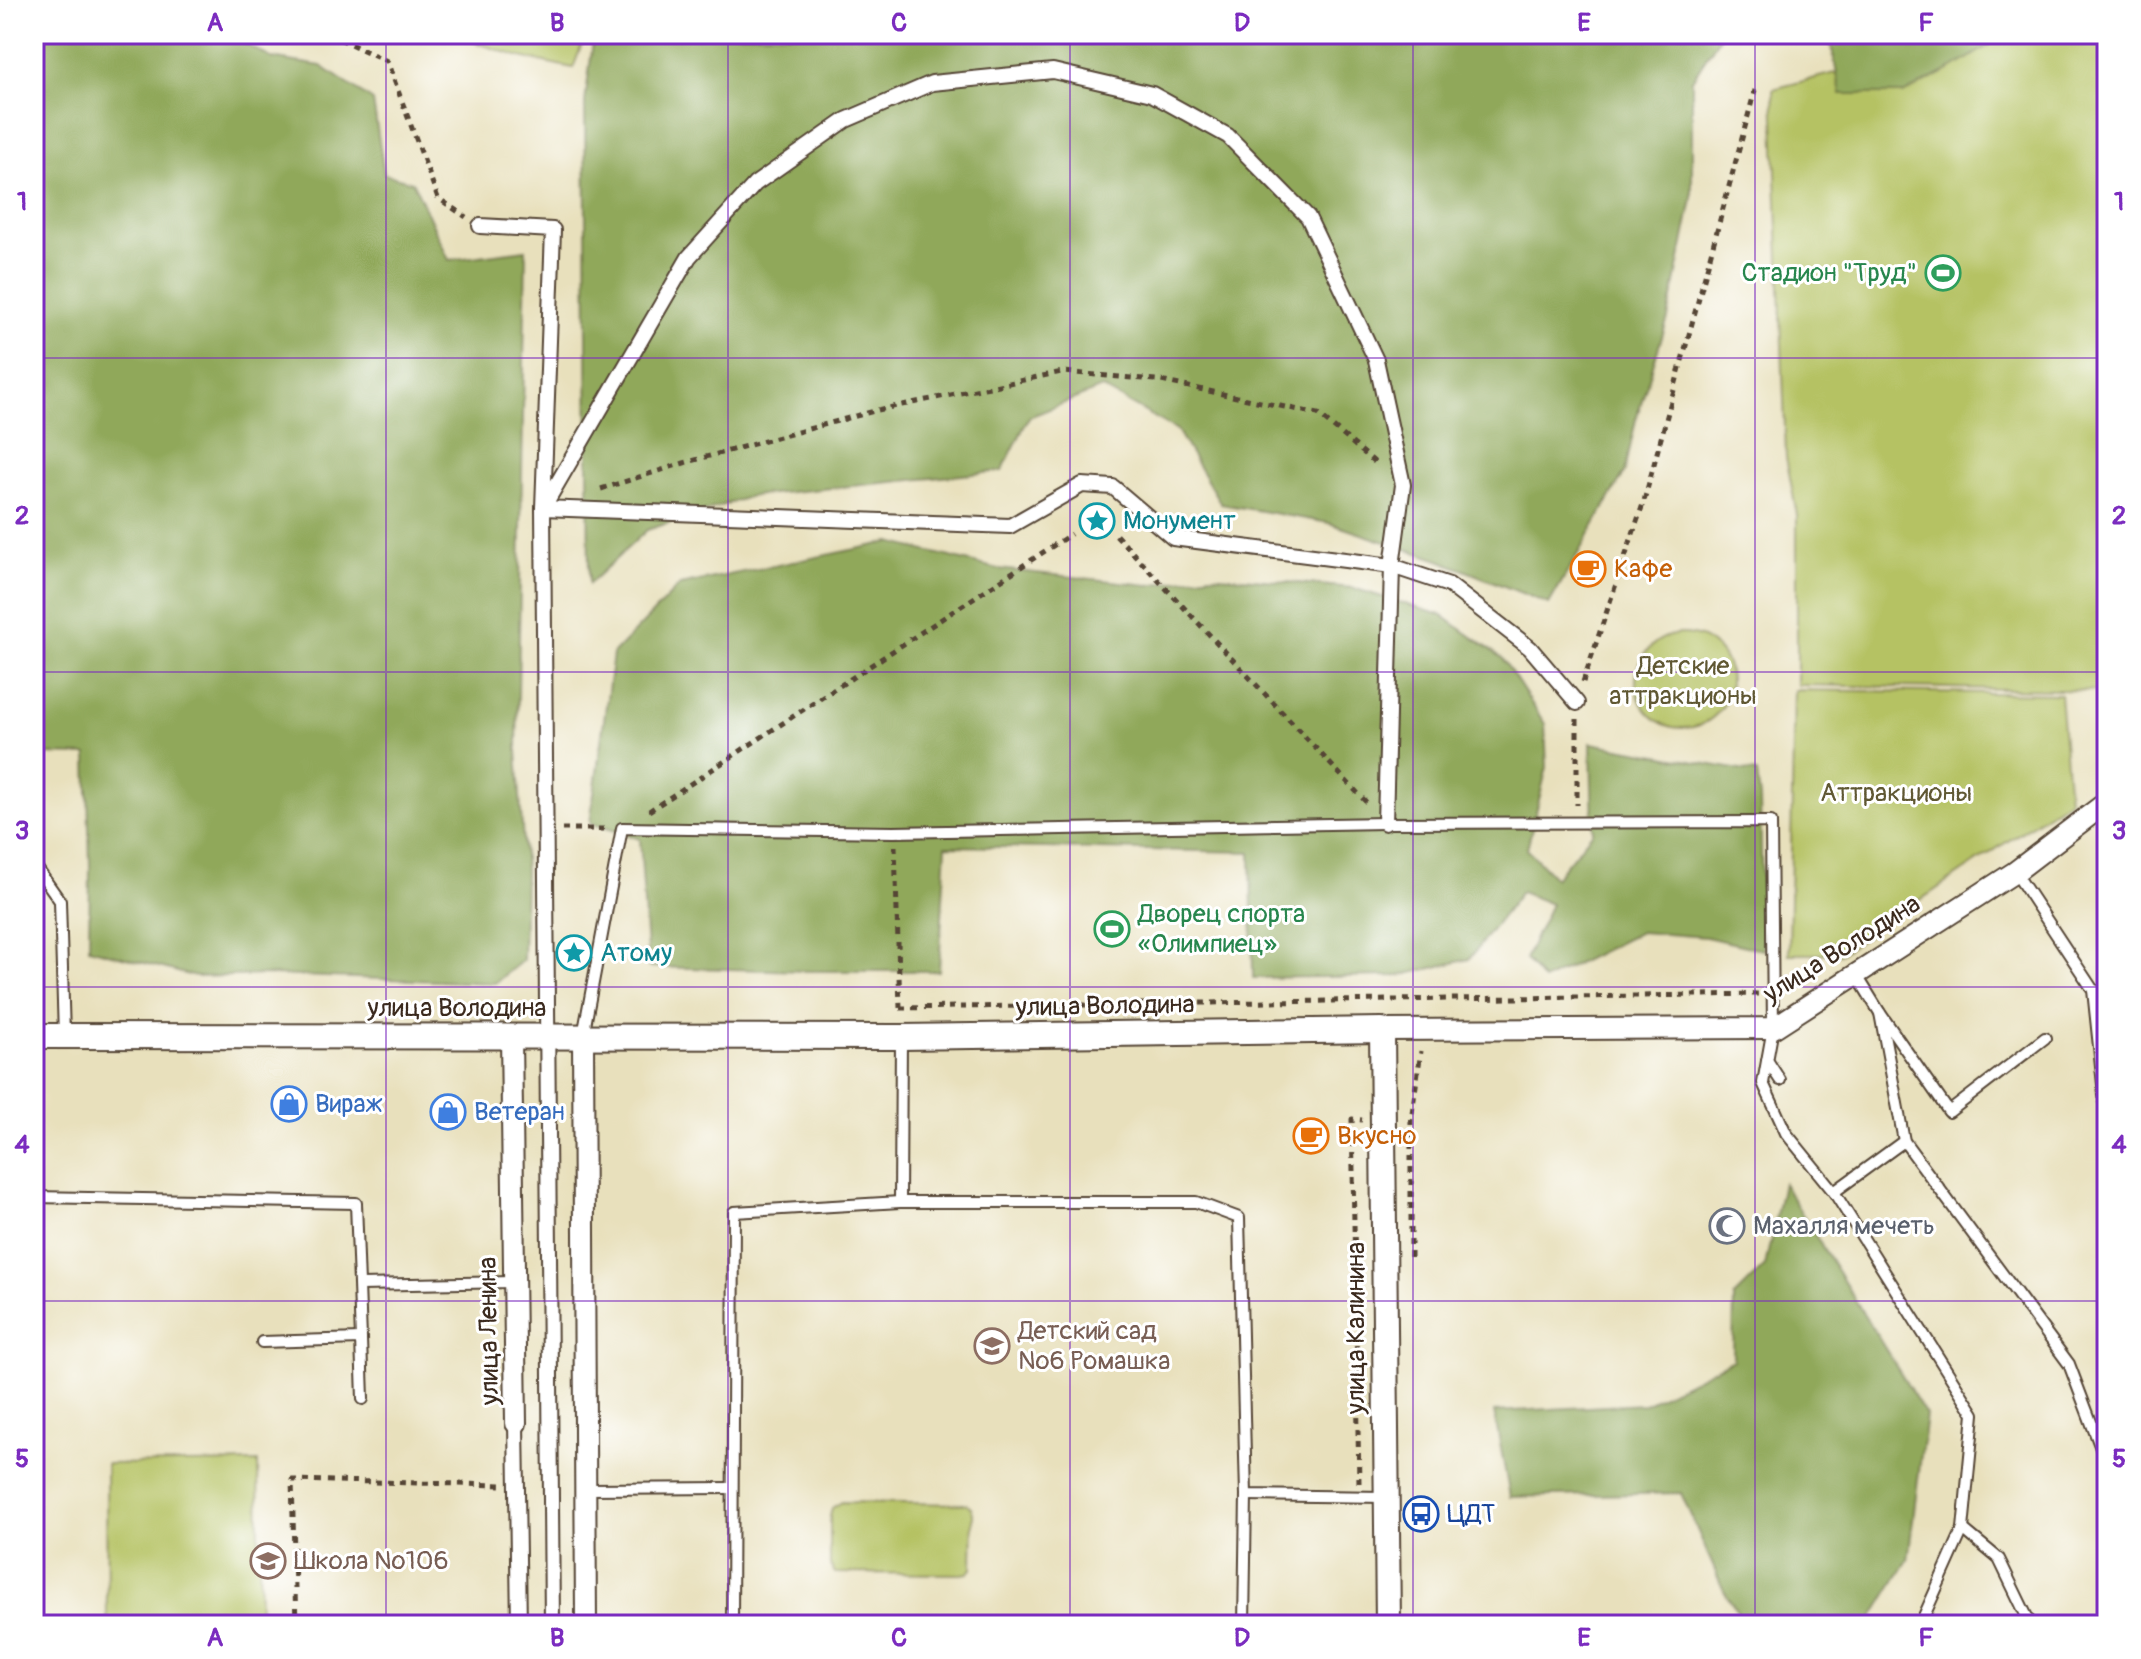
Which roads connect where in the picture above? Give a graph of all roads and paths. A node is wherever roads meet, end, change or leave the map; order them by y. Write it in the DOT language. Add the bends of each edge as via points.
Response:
graph roads {
  1 [pos="329,34"];
  2 [pos="1755,90"];
  3 [pos="480,226"];
  4 [pos="1403,485"];
  5 [pos="599,490"];
  6 [pos="543,508"];
  7 [pos="1071,534"];
  8 [pos="1116,535"];
  9 [pos="1392,566"];
  10 [pos="1577,703"];
  11 [pos="2107,802"];
  12 [pos="1577,822"];
  13 [pos="1385,823"];
  14 [pos="622,828"];
  15 [pos="545,830"];
  16 [pos="894,832"];
  17 [pos="34,864"];
  18 [pos="2015,872"];
  19 [pos="1856,974"];
  20 [pos="2093,990"];
  21 [pos="1773,993"];
  22 [pos="2107,993"];
  23 [pos="1424,999"];
  24 [pos="900,1008"];
  25 [pos="1880,1013"];
  26 [pos="1773,1028"];
  27 [pos="1424,1029"];
  28 [pos="1382,1030"];
  29 [pos="34,1036"];
  30 [pos="64,1036"];
  31 [pos="511,1036"];
  32 [pos="547,1036"];
  33 [pos="583,1036"];
  34 [pos="901,1037"];
  35 [pos="2045,1038"];
  36 [pos="1767,1060"];
  37 [pos="1780,1080"];
  38 [pos="2107,1123"];
  39 [pos="1904,1141"];
  40 [pos="1834,1192"];
  41 [pos="34,1197"];
  42 [pos="900,1202"];
  43 [pos="1411,1263"];
  44 [pos="513,1282"];
  45 [pos="360,1285"];
  46 [pos="361,1339"];
  47 [pos="262,1342"];
  48 [pos="363,1399"];
  49 [pos="516,1423"];
  50 [pos="2107,1464"];
  51 [pos="518,1485"];
  52 [pos="732,1488"];
  53 [pos="586,1489"];
  54 [pos="1246,1495"];
  55 [pos="1385,1497"];
  56 [pos="1963,1529"];
  57 [pos="296,1625"];
  58 [pos="519,1625"];
  59 [pos="552,1625"];
  60 [pos="586,1625"];
  61 [pos="732,1625"];
  62 [pos="1244,1625"];
  63 [pos="1388,1625"];
  64 [pos="1920,1625"];
  65 [pos="2029,1625"];
  1 -- 3 [label="path" via="387,61 438,198"];
  2 -- 10 [label="path" via="1644,501"];
  3 -- 6 [label="street" via="553,230"];
  4 -- 5 [label="path" via="1318,414 1156,380 1062,372 878,410"];
  4 -- 6 [label="street" via="1376,360 1308,217 1228,136 1152,94 1053,71 932,83 846,120 755,184 689,257"];
  4 -- 9 [label="street"];
  6 -- 9 [label="street" via="1010,526 1082,485 1113,487 1173,538"];
  6 -- 15 [label="street"];
  7 -- 14 [label="path"];
  8 -- 13 [label="path"];
  9 -- 10 [label="street" via="1449,585 1530,648"];
  9 -- 13 [label="street"];
  10 -- 12 [label="path"];
  11 -- 18 [label="street, улица Володина"];
  12 -- 13 [label="lane"];
  12 -- 21 [label="lane" via="1771,822"];
  13 -- 16 [label="lane"];
  14 -- 15 [label="path"];
  14 -- 16 [label="lane"];
  14 -- 33 [label="lane"];
  15 -- 32 [label="street"];
  16 -- 24 [label="path"];
  17 -- 30 [label="lane" via="60,901"];
  18 -- 19 [label="street, улица Володина"];
  18 -- 20 [label="lane"];
  19 -- 25 [label="lane"];
  19 -- 26 [label="street, улица Володина"];
  20 -- 22 [label="lane"];
  20 -- 38 [label="lane"];
  21 -- 23 [label="path"];
  21 -- 26 [label="lane"];
  23 -- 24 [label="path"];
  23 -- 27 [label="path"];
  24 -- 34 [label="path"];
  25 -- 35 [label="lane" via="1949,1112"];
  25 -- 39 [label="lane"];
  26 -- 27 [label="street, улица Володина"];
  26 -- 36 [label="lane"];
  27 -- 28 [label="street, улица Володина"];
  27 -- 43 [label="path" via="1411,1120"];
  28 -- 34 [label="street, улица Володина"];
  28 -- 55 [label="street, улица Калинина"];
  29 -- 30 [label="street, улица Володина"];
  30 -- 31 [label="street, улица Володина"];
  31 -- 32 [label="street, улица Володина"];
  31 -- 44 [label="street, улица Ленина"];
  32 -- 33 [label="street, улица Володина"];
  32 -- 59 [label="street"];
  33 -- 34 [label="street, улица Володина"];
  33 -- 53 [label="street"];
  34 -- 42 [label="lane"];
  36 -- 37 [label="lane"];
  36 -- 40 [label="lane" via="1763,1083 1786,1133"];
  39 -- 40 [label="lane"];
  39 -- 50 [label="lane" via="2069,1364"];
  40 -- 56 [label="lane" via="1974,1414"];
  41 -- 45 [label="lane" via="356,1203"];
  42 -- 52 [label="lane" via="734,1212"];
  42 -- 54 [label="lane" via="1196,1202 1239,1218"];
  44 -- 45 [label="lane"];
  44 -- 49 [label="street, улица Ленина"];
  45 -- 46 [label="lane"];
  46 -- 47 [label="lane"];
  46 -- 48 [label="lane"];
  49 -- 51 [label="street, улица Ленина"];
  51 -- 57 [label="path" via="292,1480"];
  51 -- 58 [label="street, улица Ленина"];
  52 -- 53 [label="lane"];
  52 -- 61 [label="lane"];
  53 -- 60 [label="street"];
  54 -- 55 [label="lane"];
  54 -- 62 [label="lane"];
  55 -- 63 [label="street, улица Калинина"];
  56 -- 64 [label="lane"];
  56 -- 65 [label="lane" via="1999,1559"];
}
